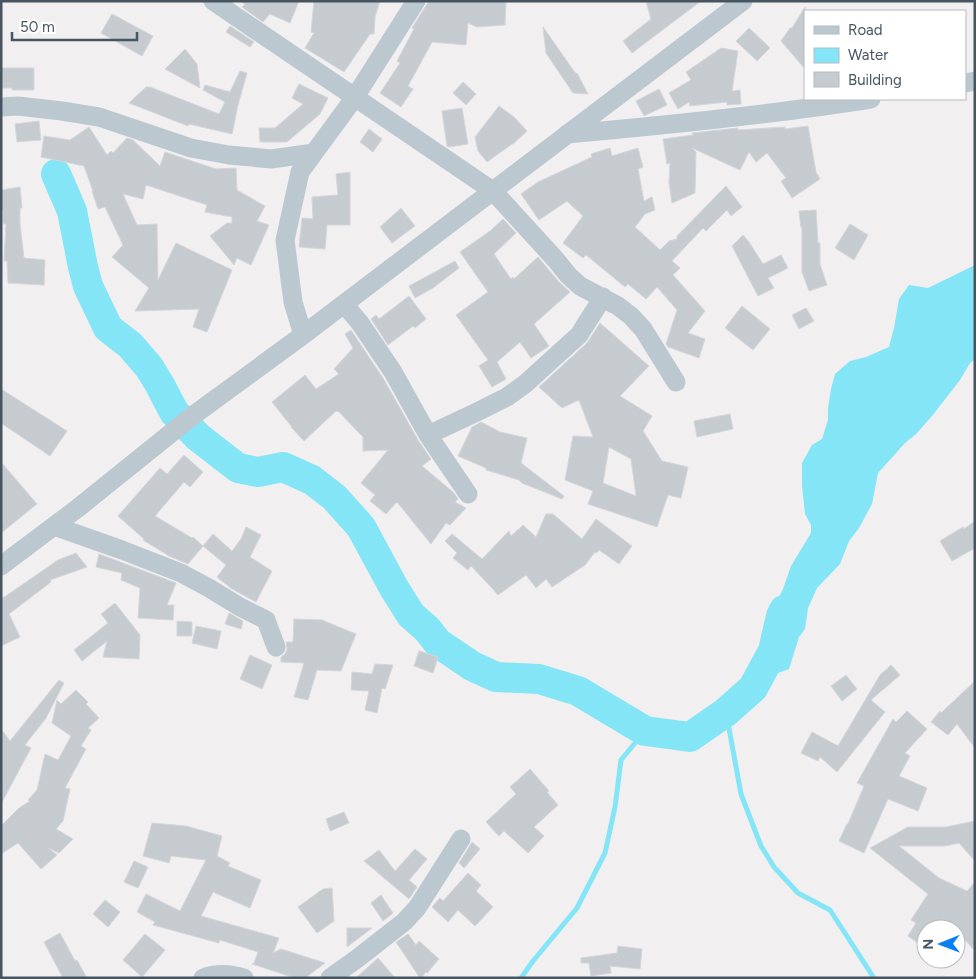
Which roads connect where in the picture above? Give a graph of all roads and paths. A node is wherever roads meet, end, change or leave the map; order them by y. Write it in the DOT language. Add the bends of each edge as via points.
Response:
graph roads {
  1 [pos="213,1"];
  2 [pos="416,1"];
  3 [pos="743,1"];
  4 [pos="355,97"];
  5 [pos="864,100"];
  6 [pos="1,107"];
  7 [pos="567,134"];
  8 [pos="314,153"];
  9 [pos="493,191"];
  10 [pos="603,297"];
  11 [pos="344,304"];
  12 [pos="303,335"];
  13 [pos="676,382"];
  14 [pos="428,435"];
  15 [pos="468,494"];
  16 [pos="54,526"];
  17 [pos="1,566"];
  18 [pos="276,647"];
  19 [pos="460,839"];
  20 [pos="203,978"];
  21 [pos="244,978"];
  22 [pos="330,978"];
  1 -- 4 [label="street"];
  2 -- 4 [label="street"];
  3 -- 7 [label="street"];
  4 -- 8 [label="street"];
  4 -- 9 [label="street"];
  5 -- 7 [label="street"];
  6 -- 8 [label="street" via="18,106 98,117 191,148 229,156 271,159"];
  7 -- 9 [label="street"];
  8 -- 12 [label="street" via="300,172 285,240 293,302"];
  9 -- 10 [label="street" via="568,275 580,286"];
  9 -- 11 [label="street"];
  10 -- 13 [label="street" via="631,316 643,329"];
  10 -- 14 [label="street" via="579,335 525,384 480,411"];
  11 -- 12 [label="street"];
  11 -- 14 [label="street" via="393,372"];
  12 -- 16 [label="street"];
  14 -- 15 [label="street"];
  16 -- 17 [label="street"];
  16 -- 18 [label="street" via="159,564 209,588 266,620"];
  19 -- 22 [label="street" via="417,908 404,922"];
  20 -- 21 [label="street" via="232,975"];
}
